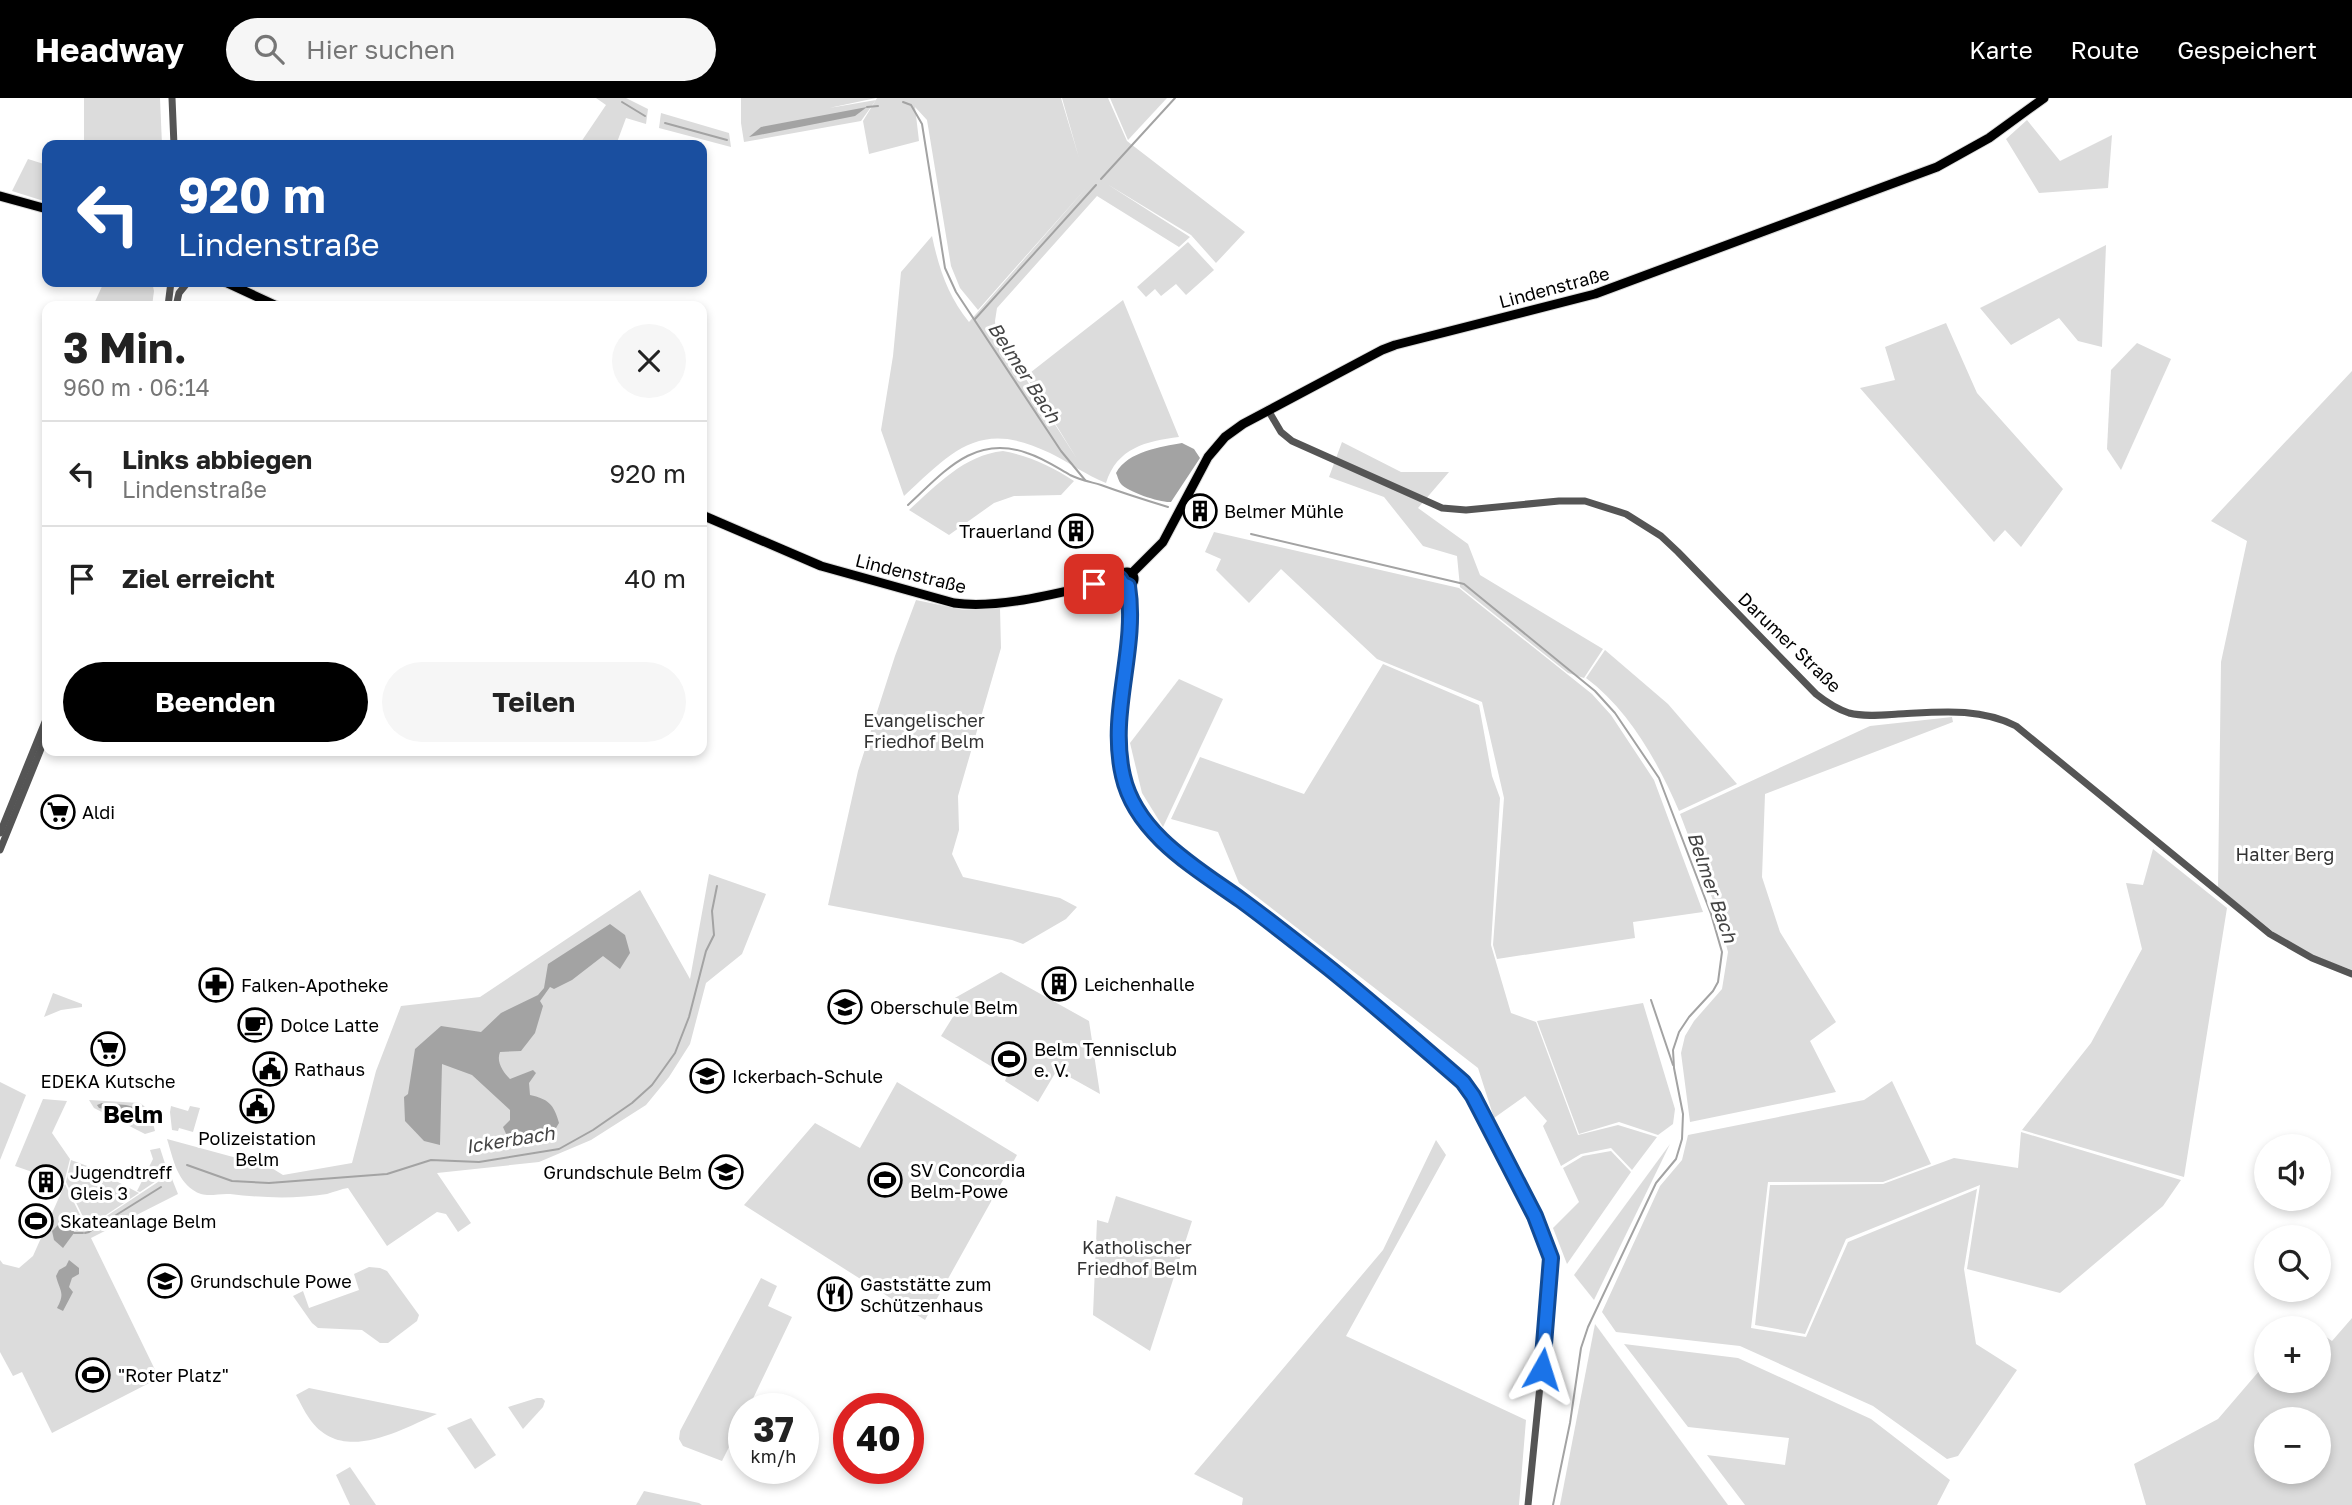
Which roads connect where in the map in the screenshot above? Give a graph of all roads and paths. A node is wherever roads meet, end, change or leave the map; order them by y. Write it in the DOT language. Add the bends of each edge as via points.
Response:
graph roads {
  1 [pos="172,98"];
  2 [pos="2044,98"];
  3 [pos="174,140"];
  4 [pos="0,196"];
  5 [pos="42,208"];
  6 [pos="236,287"];
  7 [pos="265,301"];
  8 [pos="1268,410"];
  9 [pos="707,517"];
  10 [pos="1132,573"];
  11 [pos="1120,579"];
  12 [pos="1128,586"];
  13 [pos="42,729"];
  14 [pos="42,746"];
  15 [pos="0,833"];
  16 [pos="0,850"];
  17 [pos="2352,974"];
  18 [pos="1528,1505"];
  1 -- 3 [label="street"];
  2 -- 8 [label="main road, Lindenstraße" via="1989,138 1937,167 1595,295 1395,345"];
  4 -- 5 [label="main road"];
  6 -- 7 [label="main road"];
  8 -- 10 [label="main road, Lindenstraße" via="1216,446 1163,542"];
  8 -- 17 [label="street, Darumer Straße" via="1292,441 1442,508 1466,510 1559,500 1585,501 1626,514 1661,536 1833,706 1875,716 1972,713 2001,718 2270,934"];
  9 -- 11 [label="main road, Lindenstraße" via="821,566 974,606"];
  10 -- 11 [label="main road, Lindenstraße" via="1124,573"];
  10 -- 12 [label="main road, Lindenstraße" via="1134,580"];
  11 -- 12 [label="main road"];
  12 -- 18 [label="street" via="1128,632 1116,742 1123,778 1142,818 1175,851 1329,968 1463,1082 1535,1216 1551,1258 1551,1276"];
  13 -- 15 [label="street"];
  14 -- 16 [label="street"];
}
